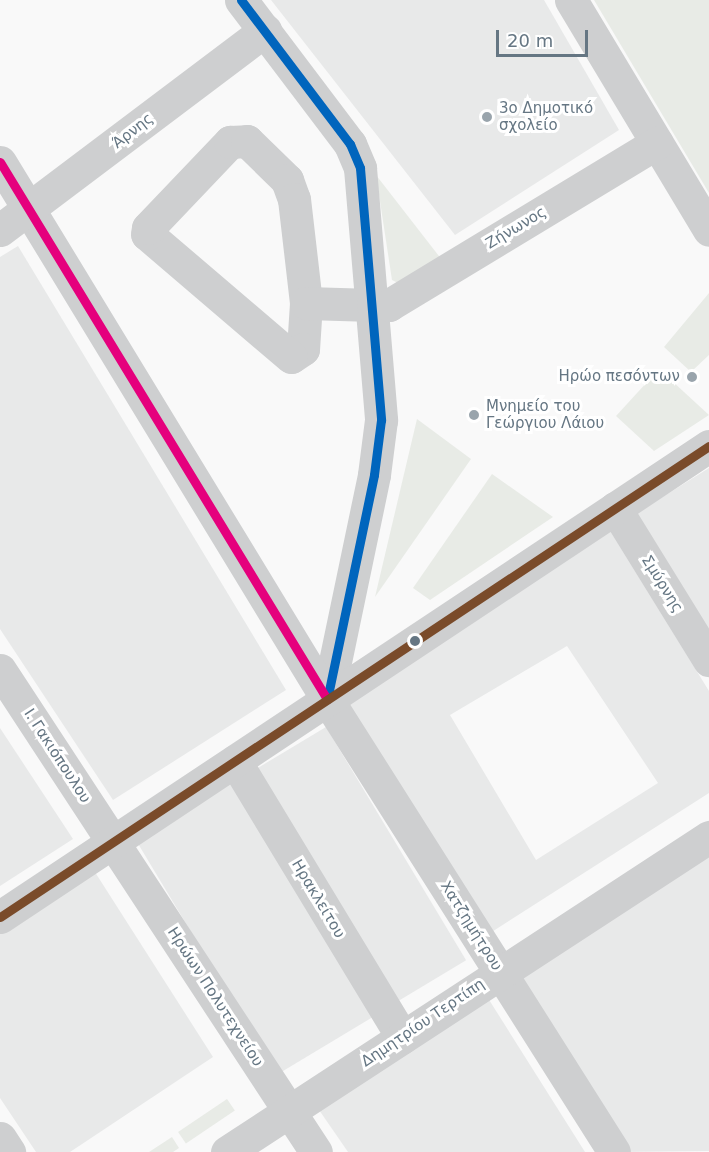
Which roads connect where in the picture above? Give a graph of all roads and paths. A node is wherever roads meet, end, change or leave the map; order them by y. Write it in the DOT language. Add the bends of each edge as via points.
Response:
graph roads {
  1 [pos="241,0"];
  2 [pos="571,0"];
  3 [pos="265,30"];
  4 [pos="657,143"];
  5 [pos="0,162"];
  6 [pos="28,213"];
  7 [pos="0,230"];
  8 [pos="709,230"];
  9 [pos="306,303"];
  10 [pos="373,305"];
  11 [pos="709,446"];
  12 [pos="615,508"];
  13 [pos="709,660"];
  14 [pos="0,670"];
  15 [pos="327,699"];
  16 [pos="235,761"];
  17 [pos="709,837"];
  18 [pos="113,842"];
  19 [pos="0,916"];
  20 [pos="500,972"];
  21 [pos="402,1037"];
  22 [pos="290,1112"];
  23 [pos="0,1138"];
  24 [pos="9,1152"];
  25 [pos="227,1152"];
  26 [pos="316,1152"];
  27 [pos="614,1152"];
  1 -- 3 [label="street"];
  2 -- 4 [label="street"];
  3 -- 6 [label="street, Άρνης"];
  3 -- 10 [label="street" via="350,144 360,168"];
  4 -- 8 [label="street"];
  4 -- 10 [label="street, Ζήνωνος" via="388,305"];
  5 -- 6 [label="street, Χατζημήτρου"];
  6 -- 7 [label="street, Άρνης"];
  6 -- 15 [label="street, Χατζημήτρου"];
  9 -- 9 [label="street" via="294,199 287,180 247,141 230,142 148,228 147,234 291,357 303,350"];
  9 -- 10 [label="street, Ζήνωνος"];
  10 -- 15 [label="street" via="381,420 378,446"];
  11 -- 12 [label="street"];
  12 -- 13 [label="street, Σμύρνης"];
  12 -- 15 [label="street"];
  14 -- 18 [label="street, Ι. Γακιόπουλου"];
  15 -- 16 [label="street"];
  15 -- 20 [label="street, Χατζημήτρου"];
  16 -- 18 [label="street"];
  16 -- 21 [label="street, Ηρακλείτου"];
  17 -- 20 [label="street, Δημητρίου Τερτίπη"];
  18 -- 19 [label="street"];
  18 -- 22 [label="street, Ηρώων Πολυτεχνείου"];
  20 -- 21 [label="street, Δημητρίου Τερτίπη"];
  20 -- 27 [label="street, Χατζημήτρου"];
  21 -- 22 [label="street, Δημητρίου Τερτίπη"];
  22 -- 25 [label="street, Δημητρίου Τερτίπη"];
  22 -- 26 [label="street, Ηρώων Πολυτεχνείου"];
  23 -- 24 [label="street"];
}
